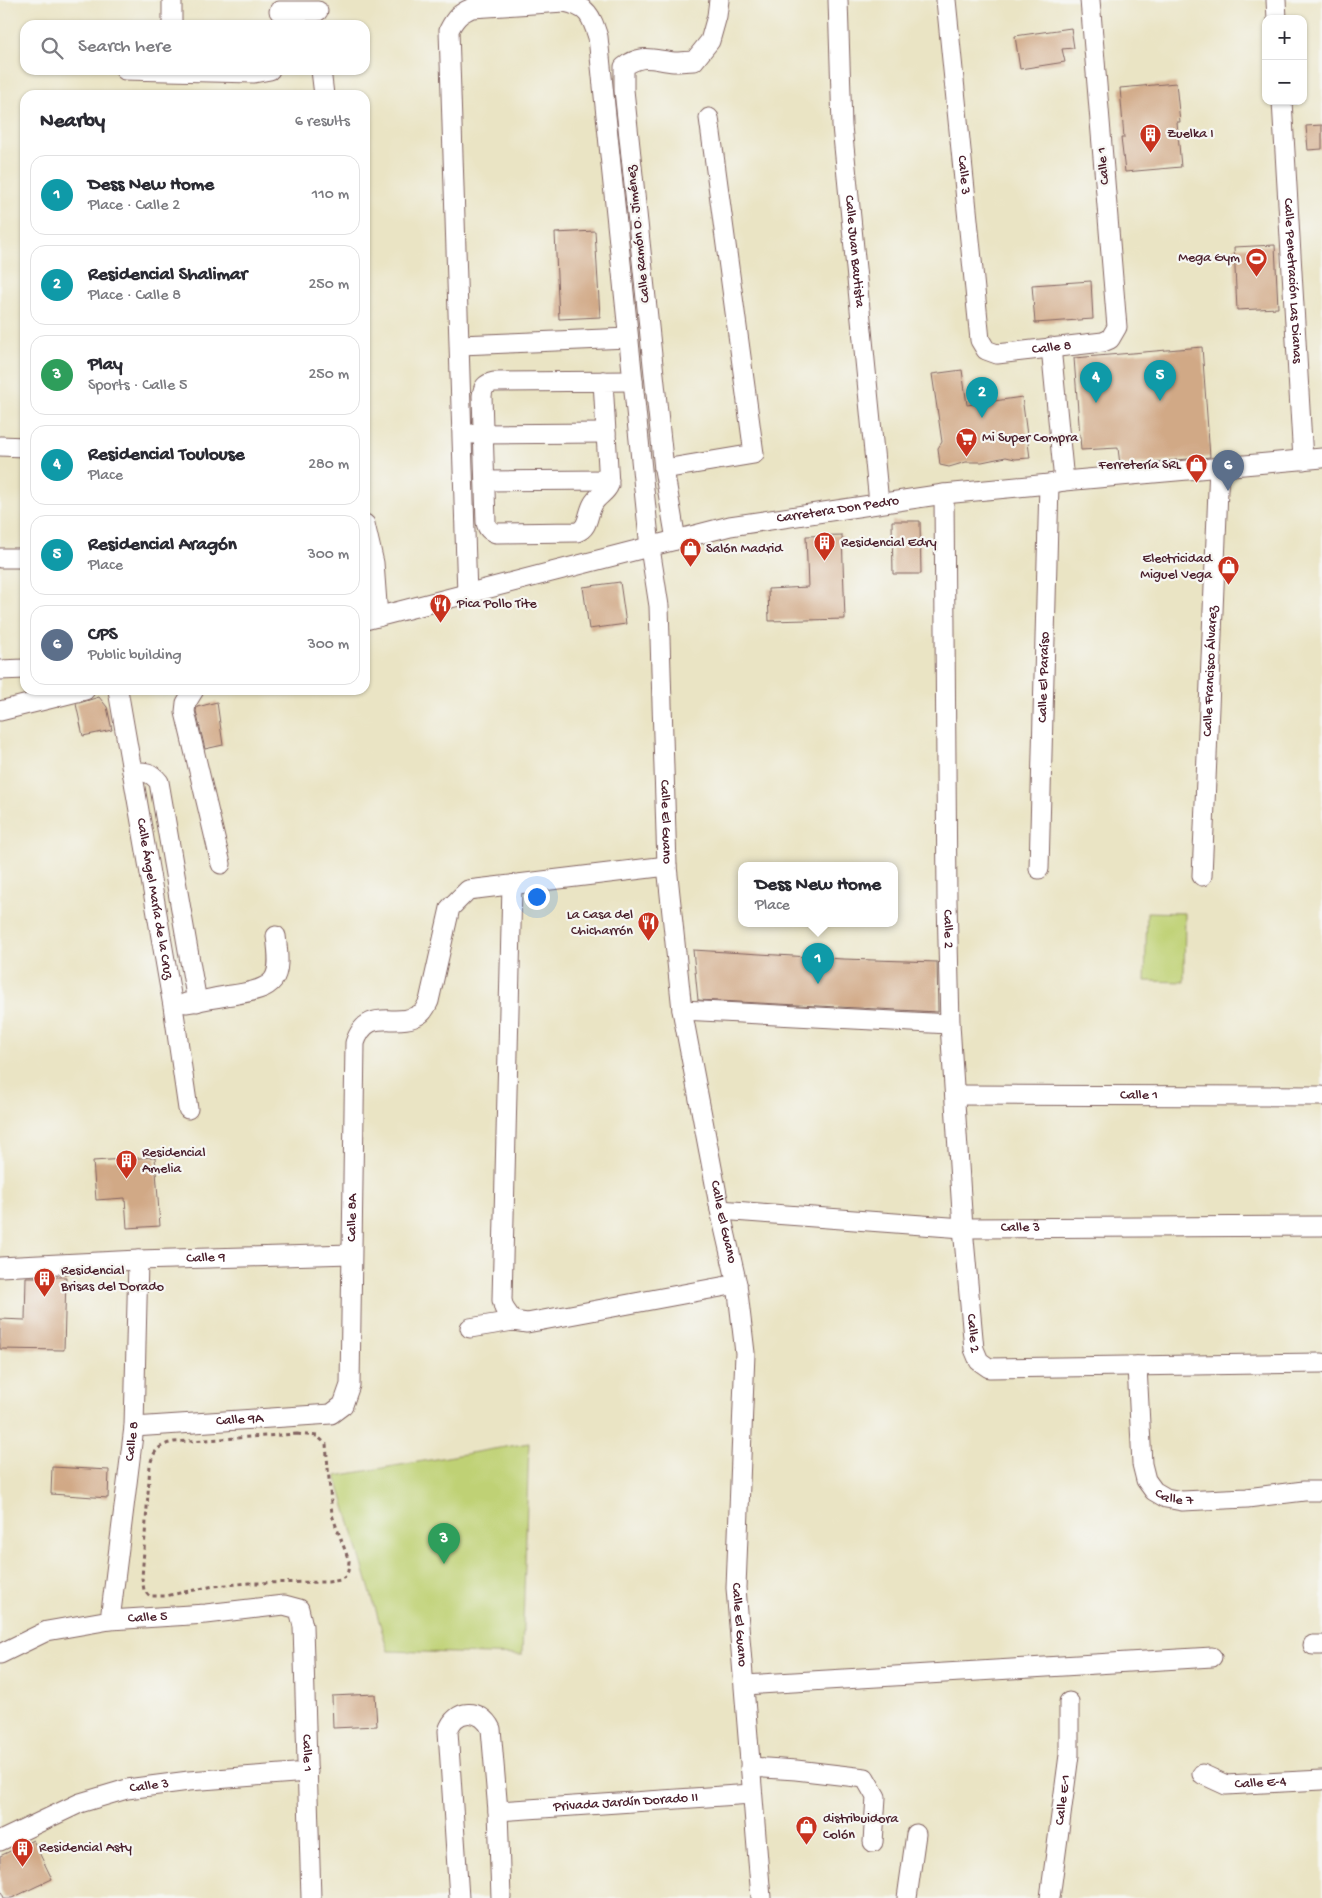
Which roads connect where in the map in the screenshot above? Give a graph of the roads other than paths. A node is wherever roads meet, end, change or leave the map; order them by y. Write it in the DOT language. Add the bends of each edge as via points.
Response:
graph roads {
  1 [pos="172,0"];
  2 [pos="719,0"];
  3 [pos="838,0"];
  4 [pos="946,0"];
  5 [pos="1090,0"];
  6 [pos="1276,0"];
  7 [pos="279,12"];
  8 [pos="319,12"];
  9 [pos="1277,15"];
  10 [pos="172,20"];
  11 [pos="322,75"];
  12 [pos="323,90"];
  13 [pos="1282,105"];
  14 [pos="709,118"];
  15 [pos="1114,332"];
  16 [pos="628,338"];
  17 [pos="460,345"];
  18 [pos="1051,347"];
  19 [pos="986,350"];
  20 [pos="603,381"];
  21 [pos="633,381"];
  22 [pos="606,433"];
  23 [pos="463,434"];
  24 [pos="483,434"];
  25 [pos="0,446"];
  26 [pos="20,447"];
  27 [pos="1322,458"];
  28 [pos="1303,460"];
  29 [pos="1219,466"];
  30 [pos="664,469"];
  31 [pos="609,480"];
  32 [pos="485,481"];
  33 [pos="1056,482"];
  34 [pos="944,494"];
  35 [pos="879,503"];
  36 [pos="676,540"];
  37 [pos="370,546"];
  38 [pos="650,548"];
  39 [pos="0,558"];
  40 [pos="20,558"];
  41 [pos="466,595"];
  42 [pos="372,619"];
  43 [pos="20,669"];
  44 [pos="0,670"];
  45 [pos="119,695"];
  46 [pos="191,695"];
  47 [pos="40,696"];
  48 [pos="0,711"];
  49 [pos="132,772"];
  50 [pos="221,864"];
  51 [pos="667,866"];
  52 [pos="1039,869"];
  53 [pos="1202,876"];
  54 [pos="512,885"];
  55 [pos="276,936"];
  56 [pos="197,1002"];
  57 [pos="172,1006"];
  58 [pos="682,1010"];
  59 [pos="950,1024"];
  60 [pos="955,1095"];
  61 [pos="1322,1096"];
  62 [pos="188,1108"];
  63 [pos="720,1210"];
  64 [pos="1322,1226"];
  65 [pos="963,1228"];
  66 [pos="351,1254"];
  67 [pos="138,1260"];
  68 [pos="0,1267"];
  69 [pos="737,1284"];
  70 [pos="513,1321"];
  71 [pos="470,1328"];
  72 [pos="1322,1363"];
  73 [pos="1137,1366"];
  74 [pos="344,1405"];
  75 [pos="134,1427"];
  76 [pos="1322,1490"];
  77 [pos="299,1609"];
  78 [pos="110,1620"];
  79 [pos="0,1654"];
  80 [pos="1212,1657"];
  81 [pos="745,1685"];
  82 [pos="1069,1702"];
  83 [pos="750,1767"];
  84 [pos="308,1772"];
  85 [pos="1202,1774"];
  86 [pos="1322,1780"];
  87 [pos="752,1794"];
  88 [pos="498,1812"];
  89 [pos="916,1834"];
  90 [pos="0,1841"];
  91 [pos="873,1842"];
  92 [pos="311,1898"];
  93 [pos="459,1898"];
  94 [pos="502,1898"];
  95 [pos="761,1898"];
  96 [pos="907,1898"];
  97 [pos="1050,1898"];
  1 -- 10 [label="street"];
  2 -- 30 [label="street, Calle Ramón O. Jiménez" via="710,41 694,60 675,62 646,58 632,60 624,67"];
  3 -- 35 [label="street, Calle Juan Bautista" via="842,126"];
  4 -- 19 [label="street, Calle 3" via="980,340"];
  5 -- 15 [label="street, Calle 1" via="1117,327"];
  6 -- 9 [label="street"];
  7 -- 8 [label="street"];
  11 -- 12 [label="street"];
  13 -- 28 [label="street, Calle Penetración Las Dianas"];
  14 -- 30 [label="street" via="754,454"];
  15 -- 18 [label="street, Calle 8" via="1110,339 1102,342"];
  16 -- 17 [label="street"];
  16 -- 17 [label="street, Calle El Guano" via="598,37 586,11 564,2 472,8 461,13 449,30"];
  16 -- 21 [label="street, Calle El Guano"];
  17 -- 23 [label="street, Calle El Guano"];
  18 -- 19 [label="street, Calle 8" via="997,354"];
  18 -- 33 [label="street, Calle El Paraíso"];
  20 -- 21 [label="street"];
  20 -- 22 [label="street"];
  20 -- 24 [label="street" via="487,383 482,396"];
  21 -- 38 [label="street, Calle El Guano"];
  22 -- 24 [label="street"];
  22 -- 31 [label="street"];
  23 -- 24 [label="street"];
  23 -- 41 [label="street, Calle El Guano"];
  24 -- 32 [label="street"];
  25 -- 26 [label="street"];
  27 -- 28 [label="street, Carretera Don Pedro"];
  28 -- 29 [label="street, Carretera Don Pedro"];
  29 -- 33 [label="street, Carretera Don Pedro"];
  29 -- 53 [label="street, Calle Francisco Álvarez"];
  30 -- 36 [label="street, Calle Ramón O. Jiménez"];
  31 -- 32 [label="street"];
  31 -- 32 [label="street" via="608,489 594,503 582,530 496,533 487,528"];
  33 -- 34 [label="street, Carretera Don Pedro"];
  33 -- 52 [label="street, Calle El Paraíso"];
  34 -- 35 [label="street, Carretera Don Pedro"];
  34 -- 59 [label="street, Calle 2"];
  35 -- 36 [label="street, Carretera Don Pedro" via="730,526"];
  36 -- 38 [label="street, Carretera Don Pedro"];
  37 -- 42 [label="street" via="374,563"];
  38 -- 41 [label="street, Carretera Don Pedro"];
  38 -- 51 [label="street, Calle El Guano" via="658,606"];
  39 -- 40 [label="street"];
  41 -- 42 [label="street, Carretera Don Pedro"];
  43 -- 44 [label="street"];
  45 -- 49 [label="street, Calle Ángel María de la Cruz"];
  46 -- 50 [label="street" via="185,712"];
  47 -- 48 [label="street"];
  49 -- 56 [label="street" via="146,771 159,782"];
  49 -- 57 [label="street, Calle Ángel María de la Cruz"];
  51 -- 54 [label="street"];
  51 -- 58 [label="street, Calle El Guano"];
  54 -- 66 [label="street, Calle 8A" via="468,890 450,908 429,1001 421,1014 372,1022 360,1030 355,1043"];
  54 -- 70 [label="street" via="502,1300"];
  55 -- 56 [label="street" via="278,969 270,985"];
  56 -- 57 [label="street"];
  57 -- 62 [label="street, Calle Ángel María de la Cruz"];
  58 -- 59 [label="street"];
  58 -- 63 [label="street, Calle El Guano"];
  59 -- 60 [label="street, Calle 2"];
  60 -- 61 [label="street, Calle 1"];
  60 -- 65 [label="street, Calle 2"];
  63 -- 65 [label="street, Calle 3"];
  63 -- 69 [label="street, Calle El Guano"];
  64 -- 65 [label="street, Calle 3"];
  65 -- 73 [label="street, Calle 2" via="974,1349 979,1361 989,1368"];
  66 -- 67 [label="street, Calle 9"];
  66 -- 74 [label="street, Calle 8A" via="350,1385"];
  67 -- 68 [label="street, Calle 9"];
  67 -- 75 [label="street, Calle 8"];
  69 -- 70 [label="street" via="527,1323"];
  69 -- 81 [label="street, Calle El Guano" via="745,1353 736,1588"];
  70 -- 71 [label="street"];
  72 -- 73 [label="street"];
  73 -- 76 [label="street, Calle 7" via="1142,1464 1146,1480 1154,1491 1166,1498 1182,1501"];
  74 -- 75 [label="street, Calle 9A" via="331,1414"];
  75 -- 78 [label="street, Calle 8"];
  77 -- 78 [label="street, Calle 5" via="284,1605"];
  77 -- 84 [label="street, Calle 1" via="303,1626"];
  78 -- 79 [label="street, Calle 5" via="48,1631"];
  80 -- 81 [label="street"];
  81 -- 83 [label="street, Calle El Guano"];
  82 -- 97 [label="street, Calle E-1" via="1068,1755"];
  83 -- 87 [label="street, Calle El Guano"];
  83 -- 91 [label="street" via="865,1778 876,1797"];
  84 -- 90 [label="street, Calle 3" via="190,1781 127,1790 80,1804"];
  84 -- 92 [label="street, Calle 1"];
  85 -- 86 [label="street, Calle E-4" via="1226,1786"];
  87 -- 88 [label="street, Privada Jardín Dorado II"];
  87 -- 95 [label="street, Calle El Guano"];
  88 -- 93 [label="street" via="491,1729 487,1720 480,1716 457,1716 448,1731"];
  88 -- 94 [label="street"];
  89 -- 96 [label="street"];
}
